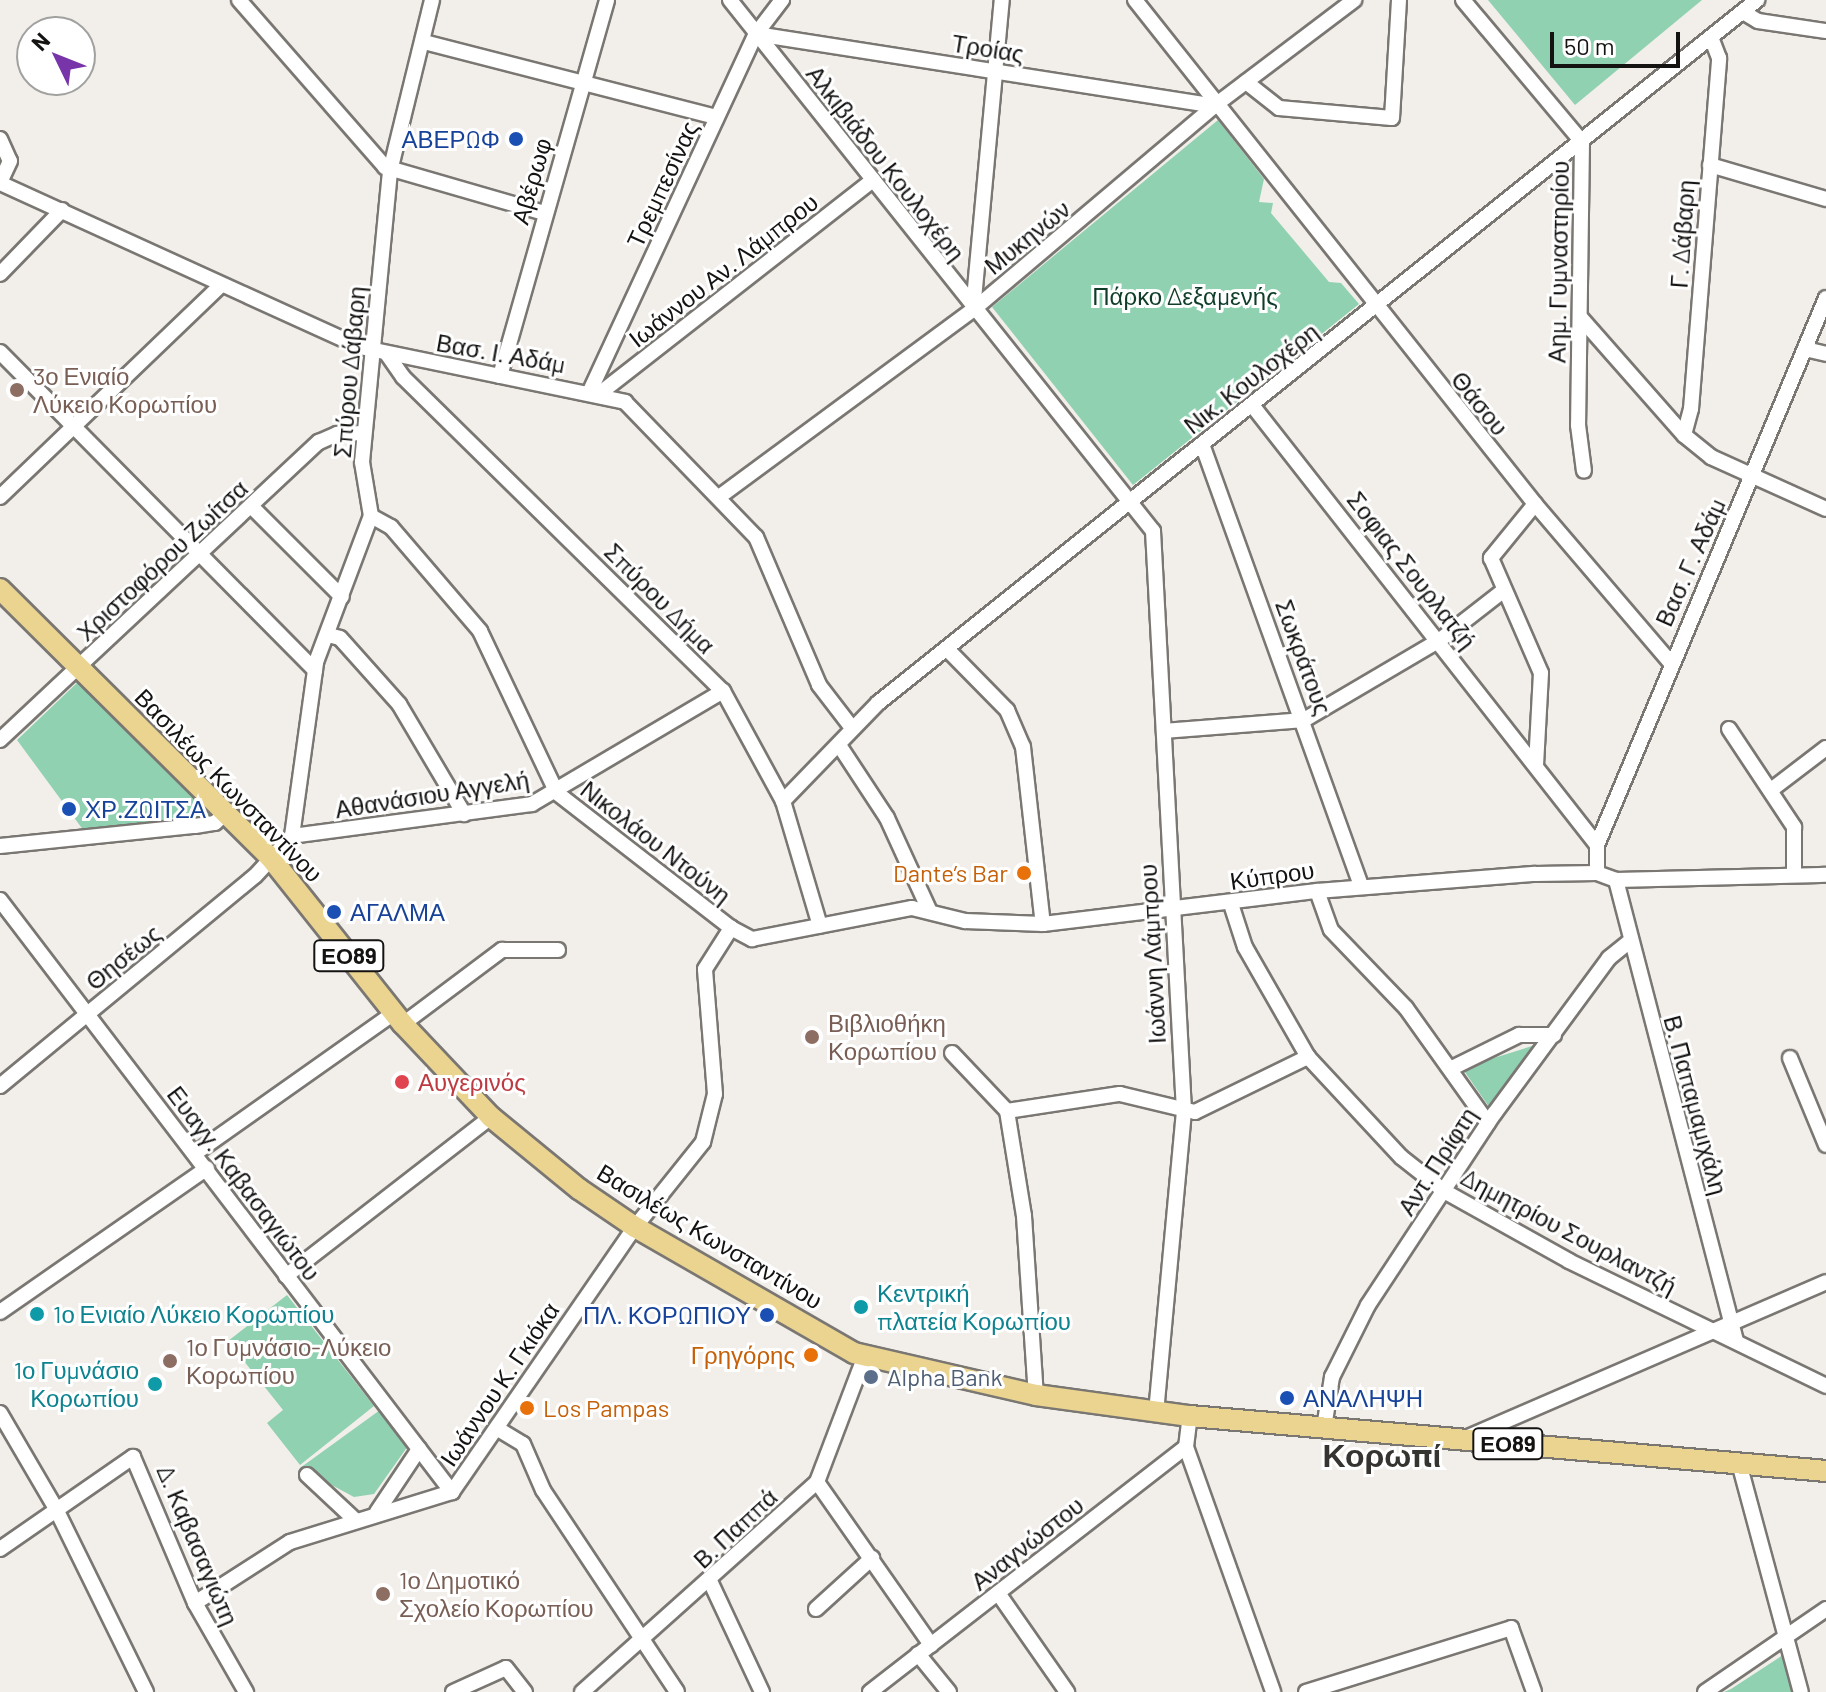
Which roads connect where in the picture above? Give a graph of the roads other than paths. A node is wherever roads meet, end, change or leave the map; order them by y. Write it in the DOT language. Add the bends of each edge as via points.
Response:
graph roads {
  1 [pos="239,0"];
  2 [pos="432,0"];
  3 [pos="607,0"];
  4 [pos="730,0"];
  5 [pos="782,0"];
  6 [pos="1002,0"];
  7 [pos="1135,0"];
  8 [pos="1354,0"];
  9 [pos="1399,0"];
  10 [pos="1463,0"];
  11 [pos="1757,0"];
  12 [pos="1743,12"];
  13 [pos="1826,31"];
  14 [pos="756,34"];
  15 [pos="1711,37"];
  16 [pos="424,42"];
  17 [pos="996,72"];
  18 [pos="583,82"];
  19 [pos="1246,82"];
  20 [pos="1214,106"];
  21 [pos="717,117"];
  22 [pos="0,139"];
  23 [pos="1582,142"];
  24 [pos="1710,165"];
  25 [pos="390,171"];
  26 [pos="873,180"];
  27 [pos="0,183"];
  28 [pos="1826,199"];
  29 [pos="62,210"];
  30 [pos="544,213"];
  31 [pos="0,274"];
  32 [pos="221,285"];
  33 [pos="1826,298"];
  34 [pos="1377,308"];
  35 [pos="973,310"];
  36 [pos="1580,317"];
  37 [pos="1805,349"];
  38 [pos="0,352"];
  39 [pos="381,353"];
  40 [pos="1826,354"];
  41 [pos="500,376"];
  42 [pos="594,392"];
  43 [pos="1252,405"];
  44 [pos="75,426"];
  45 [pos="364,433"];
  46 [pos="1684,435"];
  47 [pos="1202,444"];
  48 [pos="1584,471"];
  49 [pos="1752,477"];
  50 [pos="0,497"];
  51 [pos="719,497"];
  52 [pos="1131,499"];
  53 [pos="1535,504"];
  54 [pos="252,507"];
  55 [pos="1826,509"];
  56 [pos="371,516"];
  57 [pos="201,553"];
  58 [pos="0,589"];
  59 [pos="1503,591"];
  60 [pos="342,597"];
  61 [pos="328,635"];
  62 [pos="1440,640"];
  63 [pos="947,649"];
  64 [pos="1670,662"];
  65 [pos="77,669"];
  66 [pos="315,670"];
  67 [pos="723,691"];
  68 [pos="1304,720"];
  69 [pos="852,728"];
  70 [pos="1729,729"];
  71 [pos="1164,731"];
  72 [pos="0,740"];
  73 [pos="839,745"];
  74 [pos="1826,748"];
  75 [pos="1536,765"];
  76 [pos="1771,790"];
  77 [pos="557,793"];
  78 [pos="783,801"];
  79 [pos="226,812"];
  80 [pos="464,814"];
  81 [pos="292,836"];
  82 [pos="1597,845"];
  83 [pos="0,846"];
  84 [pos="270,857"];
  85 [pos="1597,873"];
  86 [pos="1794,874"];
  87 [pos="1826,875"];
  88 [pos="1616,880"];
  89 [pos="1361,886"];
  90 [pos="1317,891"];
  91 [pos="1,904"];
  92 [pos="1231,904"];
  93 [pos="1170,909"];
  94 [pos="930,912"];
  95 [pos="1043,924"];
  96 [pos="820,926"];
  97 [pos="731,928"];
  98 [pos="1629,942"];
  99 [pos="558,950"];
  100 [pos="88,1014"];
  101 [pos="398,1018"];
  102 [pos="1554,1035"];
  103 [pos="952,1053"];
  104 [pos="1308,1057"];
  105 [pos="1790,1058"];
  106 [pos="1452,1068"];
  107 [pos="0,1086"];
  108 [pos="1007,1111"];
  109 [pos="1184,1111"];
  110 [pos="491,1117"];
  111 [pos="1488,1123"];
  112 [pos="1826,1145"];
  113 [pos="197,1152"];
  114 [pos="207,1168"];
  115 [pos="1444,1191"];
  116 [pos="635,1227"];
  117 [pos="286,1276"];
  118 [pos="1826,1282"];
  119 [pos="0,1312"];
  120 [pos="1732,1322"];
  121 [pos="1709,1328"];
  122 [pos="1736,1340"];
  123 [pos="864,1358"];
  124 [pos="1826,1386"];
  125 [pos="1036,1395"];
  126 [pos="1156,1412"];
  127 [pos="0,1413"];
  128 [pos="1190,1416"];
  129 [pos="1324,1428"];
  130 [pos="498,1429"];
  131 [pos="1462,1440"];
  132 [pos="1186,1447"];
  133 [pos="419,1449"];
  134 [pos="1739,1463"];
  135 [pos="1826,1471"];
  136 [pos="307,1475"];
  137 [pos="817,1482"];
  138 [pos="452,1492"];
  139 [pos="56,1509"];
  140 [pos="377,1512"];
  141 [pos="354,1519"];
  142 [pos="0,1549"];
  143 [pos="872,1558"];
  144 [pos="710,1581"];
  145 [pos="998,1593"];
  146 [pos="195,1603"];
  147 [pos="816,1609"];
  148 [pos="1826,1609"];
  149 [pos="1787,1635"];
  150 [pos="643,1640"];
  151 [pos="931,1645"];
  152 [pos="918,1654"];
  153 [pos="146,1692"];
  154 [pos="246,1692"];
  155 [pos="453,1692"];
  156 [pos="525,1692"];
  157 [pos="582,1692"];
  158 [pos="677,1692"];
  159 [pos="762,1692"];
  160 [pos="870,1692"];
  161 [pos="949,1692"];
  162 [pos="1067,1692"];
  163 [pos="1273,1692"];
  164 [pos="1306,1692"];
  165 [pos="1534,1692"];
  166 [pos="1705,1692"];
  167 [pos="1801,1692"];
  1 -- 25 [label="street" via="359,143"];
  2 -- 16 [label="street, Σπύρου Δάβαρη"];
  3 -- 18 [label="street, Αβέρωφ"];
  4 -- 14 [label="street, Αλκιβιάδου Κουλοχέρη"];
  5 -- 14 [label="street, Τρεμπεσίνας"];
  6 -- 17 [label="street"];
  7 -- 20 [label="street, Θάσου"];
  8 -- 19 [label="street, Μυκηνών"];
  9 -- 19 [label="street" via="1392,118 1279,108"];
  10 -- 23 [label="street, Αημ. Γυμναστηρίου"];
  11 -- 12 [label="street, Νικ. Κουλοχέρη"];
  12 -- 13 [label="street" via="1758,21"];
  12 -- 15 [label="street, Νικ. Κουλοχέρη"];
  14 -- 17 [label="street, Τροίας"];
  14 -- 21 [label="street, Τρεμπεσίνας"];
  14 -- 26 [label="street, Αλκιβιάδου Κουλοχέρη"];
  15 -- 23 [label="street, Νικ. Κουλοχέρη"];
  15 -- 24 [label="street, Γ. Δάβαρη" via="1719,58"];
  16 -- 18 [label="street"];
  16 -- 25 [label="street, Σπύρου Δάβαρη"];
  17 -- 20 [label="street, Τροίας"];
  17 -- 35 [label="street"];
  18 -- 21 [label="street"];
  18 -- 30 [label="street, Αβέρωφ"];
  19 -- 20 [label="street, Μυκηνών"];
  20 -- 34 [label="street, Θάσου"];
  20 -- 35 [label="street, Μυκηνών"];
  21 -- 42 [label="street, Τρεμπεσίνας"];
  22 -- 27 [label="street" via="10,161"];
  23 -- 34 [label="street, Νικ. Κουλοχέρη"];
  23 -- 36 [label="street, Αημ. Γυμναστηρίου"];
  24 -- 28 [label="street"];
  24 -- 46 [label="street, Γ. Δάβαρη" via="1691,409"];
  25 -- 30 [label="street"];
  25 -- 39 [label="street, Σπύρου Δάβαρη"];
  26 -- 35 [label="street, Αλκιβιάδου Κουλοχέρη"];
  26 -- 42 [label="street, Ιωάννου Αν. Λάμπρου"];
  27 -- 29 [label="street, Βασ. Ι. Αδάμ"];
  29 -- 31 [label="street"];
  29 -- 32 [label="street, Βασ. Ι. Αδάμ"];
  30 -- 41 [label="street, Αβέρωφ"];
  32 -- 39 [label="street, Βασ. Ι. Αδάμ"];
  32 -- 44 [label="street"];
  33 -- 37 [label="street, Βασ. Γ. Αδάμ"];
  34 -- 43 [label="street, Νικ. Κουλοχέρη"];
  34 -- 53 [label="street, Θάσου"];
  35 -- 51 [label="street, Μυκηνών"];
  35 -- 52 [label="street, Αλκιβιάδου Κουλοχέρη"];
  36 -- 46 [label="street"];
  36 -- 48 [label="street, Αημ. Γυμναστηρίου" via="1578,425"];
  37 -- 40 [label="street"];
  37 -- 49 [label="street, Βασ. Γ. Αδάμ"];
  38 -- 44 [label="street"];
  39 -- 41 [label="street, Βασ. Ι. Αδάμ"];
  39 -- 45 [label="street, Σπύρου Δάβαρη"];
  39 -- 67 [label="street, Σπύρου Δήμα"];
  41 -- 42 [label="street, Βασ. Ι. Αδάμ"];
  42 -- 51 [label="street, Βασ. Ι. Αδάμ" via="632,408"];
  43 -- 47 [label="street, Νικ. Κουλοχέρη"];
  43 -- 62 [label="street, Σοφιας Σουρλατζή"];
  44 -- 50 [label="street"];
  44 -- 57 [label="street"];
  45 -- 54 [label="street, Χριστοφόρου Ζωίτσα" via="337,434 319,442"];
  45 -- 56 [label="street, Σπύρου Δάβαρη" via="362,475"];
  46 -- 49 [label="street" via="1711,457"];
  47 -- 52 [label="street, Νικ. Κουλοχέρη"];
  47 -- 68 [label="street, Σωκράτους"];
  49 -- 55 [label="street"];
  49 -- 64 [label="street, Βασ. Γ. Αδάμ"];
  51 -- 69 [label="street, Βασ. Ι. Αδάμ" via="762,547 819,685"];
  52 -- 63 [label="street, Νικ. Κουλοχέρη"];
  52 -- 71 [label="street, Ιωάννη Λάμπρου" via="1153,531"];
  53 -- 59 [label="street" via="1492,551"];
  53 -- 64 [label="street, Θάσου"];
  54 -- 57 [label="street, Χριστοφόρου Ζωίτσα"];
  54 -- 60 [label="street"];
  56 -- 60 [label="street"];
  56 -- 77 [label="street, Νικολάου Ντούνη" via="391,527 480,631"];
  57 -- 65 [label="street, Χριστοφόρου Ζωίτσα"];
  57 -- 66 [label="street"];
  58 -- 65 [label="main road, Βασιλέως Κωνσταντίνου / ΕΟ89"];
  59 -- 62 [label="street"];
  59 -- 75 [label="street" via="1541,673"];
  60 -- 61 [label="street"];
  61 -- 66 [label="street"];
  61 -- 80 [label="street" via="340,638 399,704"];
  62 -- 68 [label="street"];
  62 -- 75 [label="street, Σοφιας Σουρλατζή"];
  63 -- 69 [label="street, Νικ. Κουλοχέρη"];
  63 -- 95 [label="street" via="1007,710 1023,747"];
  64 -- 82 [label="street, Βασ. Γ. Αδάμ"];
  65 -- 72 [label="street, Χριστοφόρου Ζωίτσα"];
  65 -- 79 [label="main road, Βασιλέως Κωνσταντίνου / ΕΟ89"];
  66 -- 81 [label="street"];
  67 -- 77 [label="street, Αθανάσιου Αγγελή"];
  67 -- 78 [label="street, Σπύρου Δήμα"];
  68 -- 71 [label="street"];
  68 -- 89 [label="street, Σωκράτους"];
  69 -- 73 [label="street, Νικ. Κουλοχέρη"];
  70 -- 76 [label="street"];
  71 -- 93 [label="street, Ιωάννη Λάμπρου"];
  73 -- 78 [label="street, Νικ. Κουλοχέρη"];
  73 -- 94 [label="street" via="887,818"];
  74 -- 76 [label="street"];
  75 -- 82 [label="street"];
  76 -- 86 [label="street" via="1794,827"];
  77 -- 80 [label="street, Αθανάσιου Αγγελή" via="532,804"];
  77 -- 97 [label="street, Νικολάου Ντούνη"];
  78 -- 96 [label="street, Σπύρου Δήμα"];
  79 -- 83 [label="street" via="215,823 197,826"];
  79 -- 84 [label="main road, Βασιλέως Κωνσταντίνου / ΕΟ89"];
  80 -- 81 [label="street, Αθανάσιου Αγγελή"];
  81 -- 84 [label="street"];
  82 -- 85 [label="street"];
  84 -- 100 [label="street, Θησέως" via="255,876"];
  84 -- 101 [label="main road, Βασιλέως Κωνσταντίνου / ΕΟ89"];
  85 -- 88 [label="street, Κύπρου"];
  85 -- 89 [label="street, Κύπρου"];
  86 -- 87 [label="street, Κύπρου"];
  86 -- 88 [label="street, Κύπρου"];
  88 -- 98 [label="street, Β. Παπαμαμιχάλη"];
  89 -- 90 [label="street, Κύπρου"];
  90 -- 92 [label="street, Κύπρου"];
  90 -- 106 [label="street" via="1331,930 1406,1008"];
  91 -- 100 [label="street, Ευαγγ. Καβασαγιώτου"];
  92 -- 93 [label="street, Κύπρου"];
  92 -- 104 [label="street, Δημητρίου Σουρλαντζή" via="1245,947"];
  93 -- 95 [label="street, Κύπρου"];
  93 -- 109 [label="street, Ιωάννη Λάμπρου"];
  94 -- 95 [label="street, Κύπρου" via="965,921"];
  94 -- 96 [label="street, Κύπρου" via="912,908"];
  96 -- 97 [label="street, Κύπρου" via="752,939"];
  97 -- 116 [label="street, Ιωάννου Κ. Γκιόκα" via="705,969 715,1094 703,1142"];
  98 -- 102 [label="street, Αντ. Πρίφτη" via="1609,958"];
  98 -- 120 [label="street, Β. Παπαμαμιχάλη"];
  99 -- 101 [label="street" via="502,950"];
  100 -- 107 [label="street, Θησέως"];
  100 -- 113 [label="street, Ευαγγ. Καβασαγιώτου"];
  101 -- 110 [label="main road, Βασιλέως Κωνσταντίνου / ΕΟ89"];
  101 -- 113 [label="street"];
  102 -- 106 [label="street" via="1519,1035"];
  102 -- 111 [label="street, Αντ. Πρίφτη"];
  103 -- 108 [label="street"];
  104 -- 109 [label="street" via="1229,1098"];
  104 -- 115 [label="street, Δημητρίου Σουρλαντζή" via="1401,1157"];
  105 -- 112 [label="street"];
  106 -- 111 [label="street"];
  108 -- 109 [label="street" via="1120,1094"];
  108 -- 125 [label="street" via="1024,1216"];
  109 -- 126 [label="street, Ιωάννη Λάμπρου"];
  110 -- 116 [label="main road, Βασιλέως Κωνσταντίνου / ΕΟ89"];
  110 -- 117 [label="street"];
  111 -- 115 [label="street, Αντ. Πρίφτη"];
  113 -- 114 [label="street, Ευαγγ. Καβασαγιώτου"];
  114 -- 117 [label="street, Ευαγγ. Καβασαγιώτου"];
  114 -- 119 [label="street"];
  115 -- 121 [label="street, Δημητρίου Σουρλαντζή" via="1569,1261"];
  115 -- 129 [label="street, Αντ. Πρίφτη" via="1340,1355"];
  116 -- 123 [label="main road, Βασιλέως Κωνσταντίνου / ΕΟ89"];
  116 -- 130 [label="street, Ιωάννου Κ. Γκιόκα"];
  117 -- 133 [label="street, Ευαγγ. Καβασαγιώτου"];
  118 -- 120 [label="street"];
  120 -- 121 [label="street"];
  120 -- 122 [label="street, Β. Παπαμαμιχάλη"];
  121 -- 122 [label="street, Δημητρίου Σουρλαντζή"];
  121 -- 131 [label="street"];
  122 -- 124 [label="street, Δημητρίου Σουρλαντζή"];
  123 -- 125 [label="main road, Βασιλέως Κωνσταντίνου / ΕΟ89"];
  123 -- 137 [label="street, Β. Παππά"];
  125 -- 126 [label="main road, Βασιλέως Κωνσταντίνου / ΕΟ89"];
  126 -- 128 [label="main road, Βασιλέως Κωνσταντίνου / ΕΟ89"];
  127 -- 139 [label="street"];
  128 -- 129 [label="main road, Βασιλέως Κωνσταντίνου / ΕΟ89"];
  128 -- 132 [label="street"];
  129 -- 131 [label="main road, Βασιλέως Κωνσταντίνου / ΕΟ89"];
  130 -- 138 [label="street, Ιωάννου Κ. Γκιόκα"];
  130 -- 150 [label="street" via="523,1444 543,1490"];
  131 -- 134 [label="main road, Βασιλέως Κωνσταντίνου / ΕΟ89"];
  132 -- 145 [label="street, Αναγνώστου"];
  132 -- 163 [label="street"];
  133 -- 138 [label="street, Ευαγγ. Καβασαγιώτου"];
  133 -- 140 [label="street"];
  134 -- 135 [label="main road, Βασιλέως Κωνσταντίνου / ΕΟ89"];
  134 -- 149 [label="street"];
  136 -- 141 [label="street"];
  137 -- 143 [label="street"];
  137 -- 144 [label="street, Β. Παππά"];
  138 -- 140 [label="street, Ιωάννου Κ. Γκιόκα"];
  139 -- 142 [label="street, Δ. Καβασαγιώτη"];
  139 -- 146 [label="street, Δ. Καβασαγιώτη" via="133,1457"];
  139 -- 153 [label="street"];
  140 -- 141 [label="street, Ιωάννου Κ. Γκιόκα"];
  141 -- 146 [label="street, Ιωάννου Κ. Γκιόκα" via="290,1542"];
  143 -- 147 [label="street"];
  143 -- 151 [label="street"];
  144 -- 150 [label="street, Β. Παππά"];
  144 -- 159 [label="street"];
  145 -- 151 [label="street, Αναγνώστου"];
  145 -- 162 [label="street"];
  146 -- 154 [label="street, Δ. Καβασαγιώτη"];
  148 -- 149 [label="street"];
  149 -- 166 [label="street"];
  149 -- 167 [label="street"];
  150 -- 157 [label="street, Β. Παππά"];
  150 -- 158 [label="street"];
  151 -- 152 [label="street, Αναγνώστου"];
  152 -- 160 [label="street, Αναγνώστου"];
  152 -- 161 [label="street"];
  155 -- 156 [label="street" via="506,1668"];
  164 -- 165 [label="street" via="1511,1628"];
}
